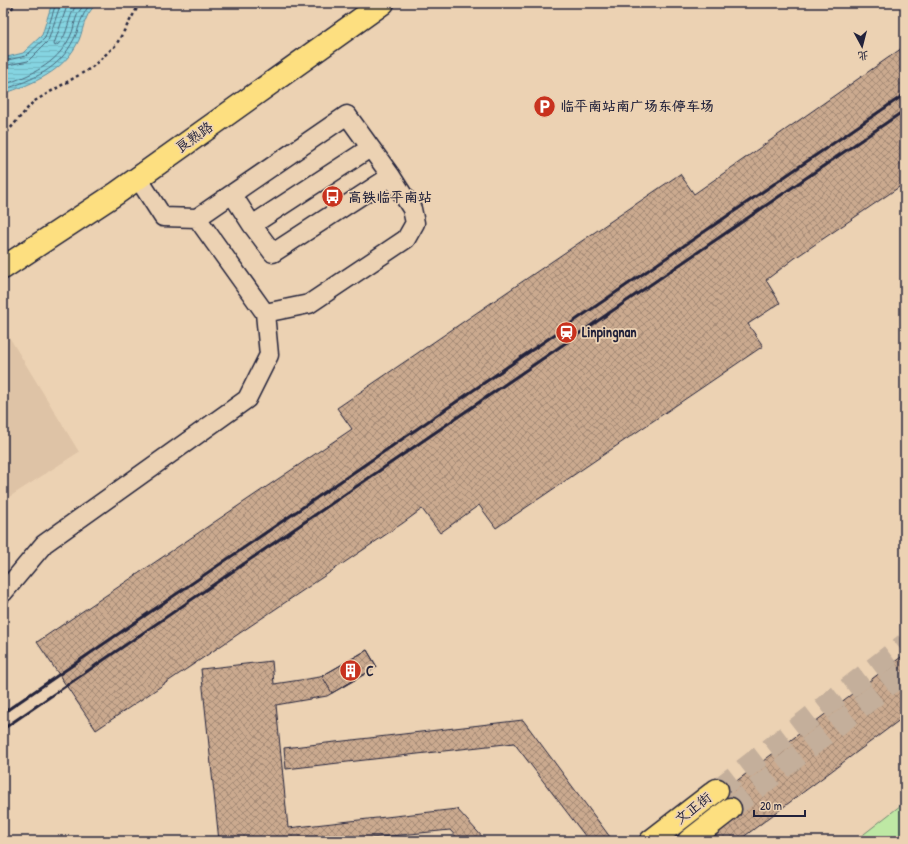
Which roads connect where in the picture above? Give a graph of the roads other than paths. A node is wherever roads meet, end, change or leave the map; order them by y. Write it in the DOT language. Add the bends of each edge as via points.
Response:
graph roads {
  1 [pos="383,3"];
  2 [pos="370,148"];
  3 [pos="391,176"];
  4 [pos="138,178"];
  5 [pos="232,194"];
  6 [pos="198,218"];
  7 [pos="252,225"];
  8 [pos="3,268"];
  9 [pos="264,313"];
  10 [pos="3,593"];
  11 [pos="717,790"];
  12 [pos="730,809"];
  13 [pos="651,841"];
  14 [pos="689,841"];
  1 -- 4 [label="main road, 良熟路"];
  2 -- 3 [label="lane"];
  2 -- 5 [label="lane" via="347,115"];
  2 -- 7 [label="lane"];
  3 -- 7 [label="lane" via="273,253"];
  3 -- 9 [label="lane" via="412,208 415,223 406,239 308,304"];
  4 -- 6 [label="lane" via="163,217"];
  4 -- 8 [label="main road, 良熟路"];
  5 -- 6 [label="lane"];
  5 -- 7 [label="lane"];
  6 -- 9 [label="lane"];
  9 -- 10 [label="lane" via="269,356 247,399 44,544"];
  11 -- 13 [label="main road, 文正街"];
  12 -- 14 [label="main road, 文正街"];
}
